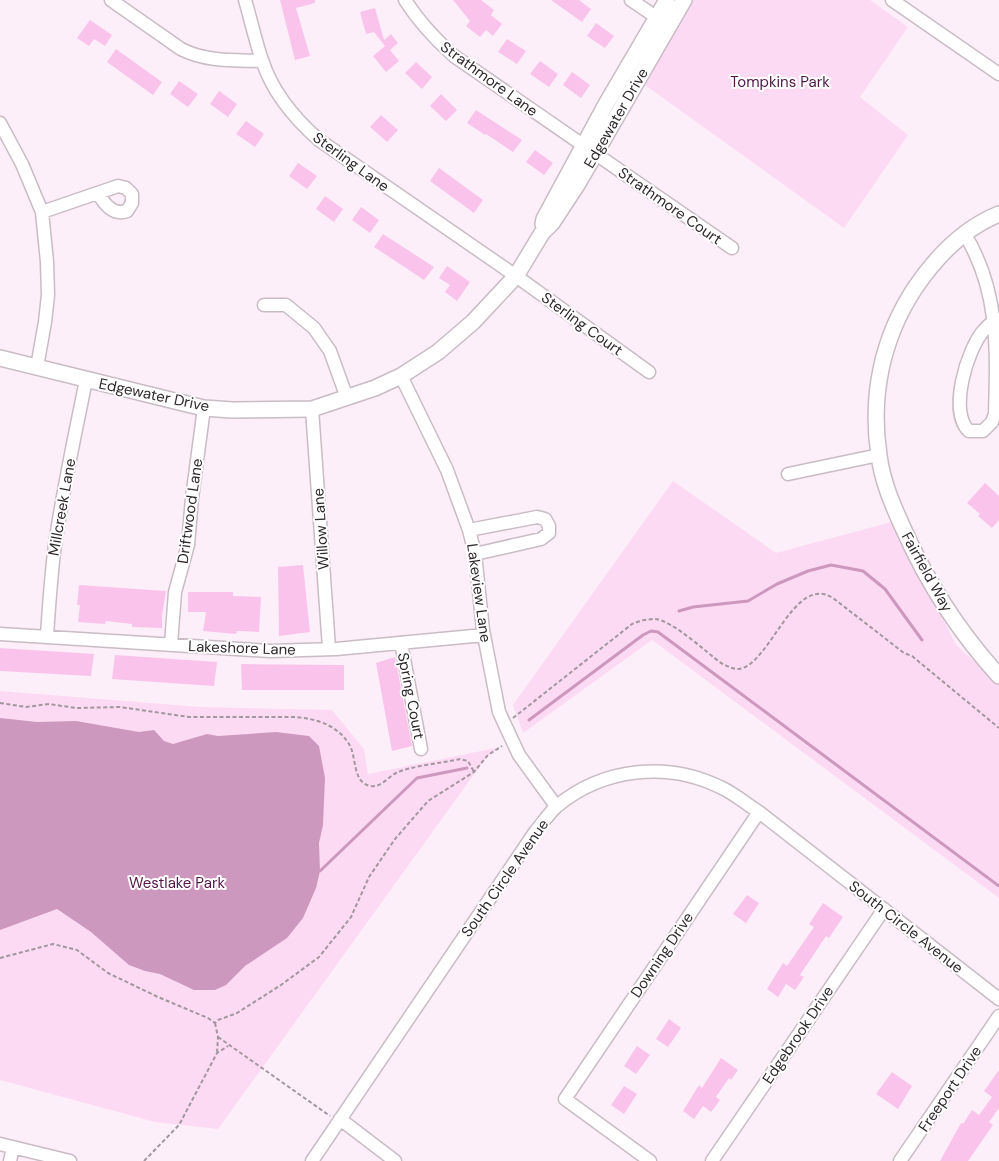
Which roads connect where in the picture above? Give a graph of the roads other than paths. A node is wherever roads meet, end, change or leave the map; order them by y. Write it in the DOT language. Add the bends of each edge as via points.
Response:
graph roads {
  1 [pos="111,0"];
  2 [pos="246,0"];
  3 [pos="405,0"];
  4 [pos="631,0"];
  5 [pos="667,0"];
  6 [pos="684,0"];
  7 [pos="892,0"];
  8 [pos="663,22"];
  9 [pos="262,61"];
  10 [pos="999,74"];
  11 [pos="0,123"];
  12 [pos="589,150"];
  13 [pos="98,193"];
  14 [pos="42,212"];
  15 [pos="999,214"];
  16 [pos="964,233"];
  17 [pos="732,248"];
  18 [pos="516,276"];
  19 [pos="264,305"];
  20 [pos="996,319"];
  21 [pos="0,358"];
  22 [pos="37,367"];
  23 [pos="649,372"];
  24 [pos="401,376"];
  25 [pos="86,380"];
  26 [pos="347,398"];
  27 [pos="204,408"];
  28 [pos="312,409"];
  29 [pos="878,455"];
  30 [pos="788,474"];
  31 [pos="469,530"];
  32 [pos="475,554"];
  33 [pos="0,634"];
  34 [pos="484,635"];
  35 [pos="47,636"];
  36 [pos="400,643"];
  37 [pos="171,644"];
  38 [pos="329,648"];
  39 [pos="999,676"];
  40 [pos="421,749"];
  41 [pos="556,806"];
  42 [pos="758,812"];
  43 [pos="884,909"];
  44 [pos="999,999"];
  45 [pos="999,1016"];
  46 [pos="339,1120"];
  47 [pos="0,1144"];
  48 [pos="14,1147"];
  49 [pos="10,1161"];
  50 [pos="70,1161"];
  51 [pos="312,1161"];
  52 [pos="395,1161"];
  53 [pos="650,1161"];
  54 [pos="712,1161"];
  55 [pos="900,1161"];
  1 -- 9 [label="street" via="193,55"];
  2 -- 9 [label="street, Sterling Lane"];
  3 -- 12 [label="street, Strathmore Lane" via="435,40 454,56"];
  4 -- 8 [label="street"];
  5 -- 8 [label="street, Edgewater Drive"];
  6 -- 8 [label="street, Edgewater Drive"];
  7 -- 10 [label="street"];
  8 -- 12 [label="street, Edgewater Drive"];
  9 -- 18 [label="street, Sterling Lane" via="284,102 319,140"];
  11 -- 14 [label="street"];
  12 -- 17 [label="street, Strathmore Court"];
  12 -- 18 [label="street, Edgewater Drive" via="544,219 542,233"];
  13 -- 14 [label="street"];
  14 -- 22 [label="street" via="48,295"];
  15 -- 16 [label="street, Fairfield Way"];
  16 -- 20 [label="street" via="983,265"];
  16 -- 29 [label="street, Fairfield Way" via="922,279 906,302 889,338 875,408"];
  18 -- 23 [label="street, Sterling Court"];
  18 -- 24 [label="street, Edgewater Drive" via="473,322 438,352"];
  19 -- 26 [label="street" via="286,305 314,328 330,351"];
  20 -- 20 [label="street" via="976,342 963,377 961,421 970,431 983,431 995,414"];
  21 -- 22 [label="street, Edgewater Drive"];
  22 -- 25 [label="street, Edgewater Drive"];
  24 -- 26 [label="street, Edgewater Drive"];
  24 -- 31 [label="street, Lakeview Lane" via="447,470"];
  25 -- 27 [label="street, Edgewater Drive"];
  25 -- 35 [label="street, Millcreek Lane" via="64,485 50,583"];
  26 -- 28 [label="street, Edgewater Drive"];
  27 -- 28 [label="street, Edgewater Drive"];
  27 -- 37 [label="street, Driftwood Lane" via="188,546 175,592"];
  28 -- 38 [label="street, Willow Lane"];
  29 -- 30 [label="street"];
  29 -- 39 [label="street, Fairfield Way" via="886,488 924,574 954,622"];
  31 -- 32 [label="street, Lakeview Lane"];
  31 -- 32 [label="street" via="537,517 545,519 548,526 549,533 541,539"];
  32 -- 34 [label="street, Lakeview Lane"];
  33 -- 35 [label="street, Lakeshore Lane"];
  34 -- 36 [label="street, Lakeshore Lane"];
  34 -- 41 [label="street, Lakeview Lane" via="499,712 519,755"];
  35 -- 37 [label="street, Lakeshore Lane"];
  36 -- 38 [label="street, Lakeshore Lane"];
  36 -- 40 [label="street, Spring Court"];
  37 -- 38 [label="street, Lakeshore Lane" via="270,651"];
  41 -- 42 [label="street, South Circle Avenue" via="607,779 636,771 668,772 698,778 721,787"];
  41 -- 46 [label="street, South Circle Avenue"];
  42 -- 43 [label="street, South Circle Avenue"];
  42 -- 53 [label="street, Downing Drive" via="565,1099"];
  43 -- 44 [label="street, South Circle Avenue"];
  43 -- 54 [label="street, Edgebrook Drive"];
  45 -- 55 [label="street, Freeport Drive"];
  46 -- 51 [label="street, South Circle Avenue"];
  46 -- 52 [label="street"];
  47 -- 48 [label="street"];
  48 -- 49 [label="street"];
  48 -- 50 [label="street"];
}
